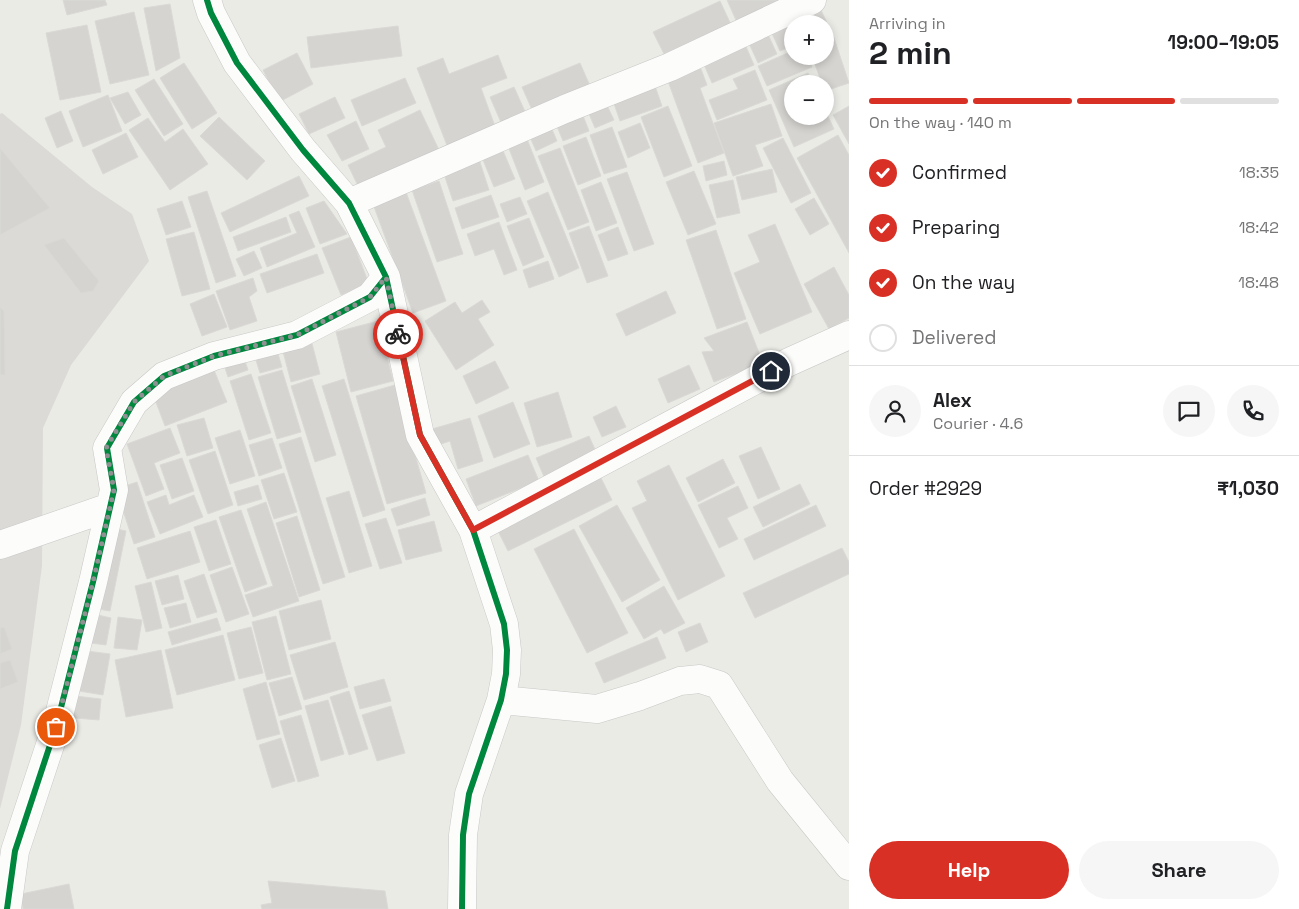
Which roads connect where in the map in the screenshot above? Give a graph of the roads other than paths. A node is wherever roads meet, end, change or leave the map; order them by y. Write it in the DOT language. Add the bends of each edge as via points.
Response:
graph roads {
  1 [pos="207,0"];
  2 [pos="812,0"];
  3 [pos="349,203"];
  4 [pos="386,277"];
  5 [pos="849,335"];
  6 [pos="110,507"];
  7 [pos="473,530"];
  8 [pos="0,545"];
  9 [pos="501,700"];
  10 [pos="7,850"];
  11 [pos="849,866"];
  12 [pos="7,909"];
  13 [pos="462,909"];
  1 -- 3 [label="street" via="237,64 303,150"];
  2 -- 3 [label="street" via="670,67 564,109"];
  3 -- 4 [label="street"];
  4 -- 6 [label="street" via="370,297 297,335 214,356 164,376 134,402 106,448 114,490"];
  4 -- 7 [label="street" via="420,435"];
  5 -- 7 [label="street" via="789,362"];
  6 -- 8 [label="street"];
  6 -- 10 [label="street" via="56,727"];
  7 -- 9 [label="street" via="504,624 507,650"];
  9 -- 11 [label="street" via="597,709 680,681 700,679 719,685 780,781"];
  9 -- 13 [label="street" via="469,794 463,835"];
  10 -- 12 [label="street"];
}
